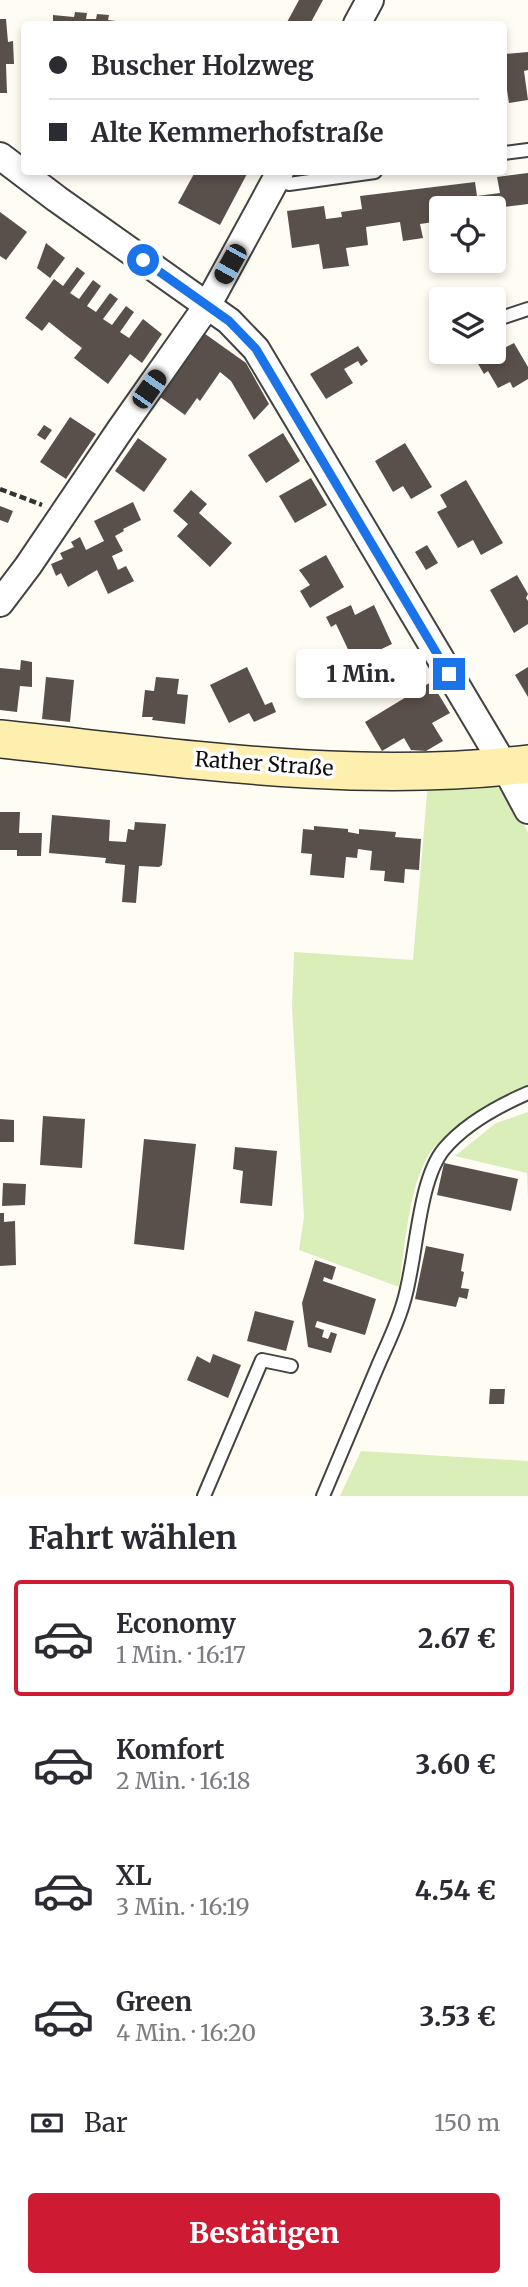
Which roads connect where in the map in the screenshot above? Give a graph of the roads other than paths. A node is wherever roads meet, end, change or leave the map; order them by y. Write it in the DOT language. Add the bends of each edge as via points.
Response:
graph roads {
  1 [pos="370,0"];
  2 [pos="359,21"];
  3 [pos="528,150"];
  4 [pos="507,153"];
  5 [pos="0,156"];
  6 [pos="21,172"];
  7 [pos="25,175"];
  8 [pos="278,175"];
  9 [pos="353,175"];
  10 [pos="208,306"];
  11 [pos="528,309"];
  12 [pos="506,317"];
  13 [pos="0,603"];
  14 [pos="0,739"];
  15 [pos="516,765"];
  16 [pos="528,810"];
  17 [pos="528,1093"];
  18 [pos="291,1366"];
  19 [pos="204,1496"];
  20 [pos="323,1496"];
  1 -- 2 [label="street"];
  3 -- 4 [label="lane"];
  5 -- 6 [label="street"];
  7 -- 10 [label="street"];
  8 -- 9 [label="lane" via="289,184"];
  8 -- 10 [label="street"];
  10 -- 13 [label="street"];
  10 -- 15 [label="street" via="244,335 265,363"];
  11 -- 12 [label="lane"];
  14 -- 15 [label="street, Rather Straße" via="298,767 472,770"];
  15 -- 16 [label="street"];
  17 -- 20 [label="lane" via="475,1123 437,1161 422,1202 403,1304"];
  18 -- 19 [label="lane" via="262,1360"];
}
